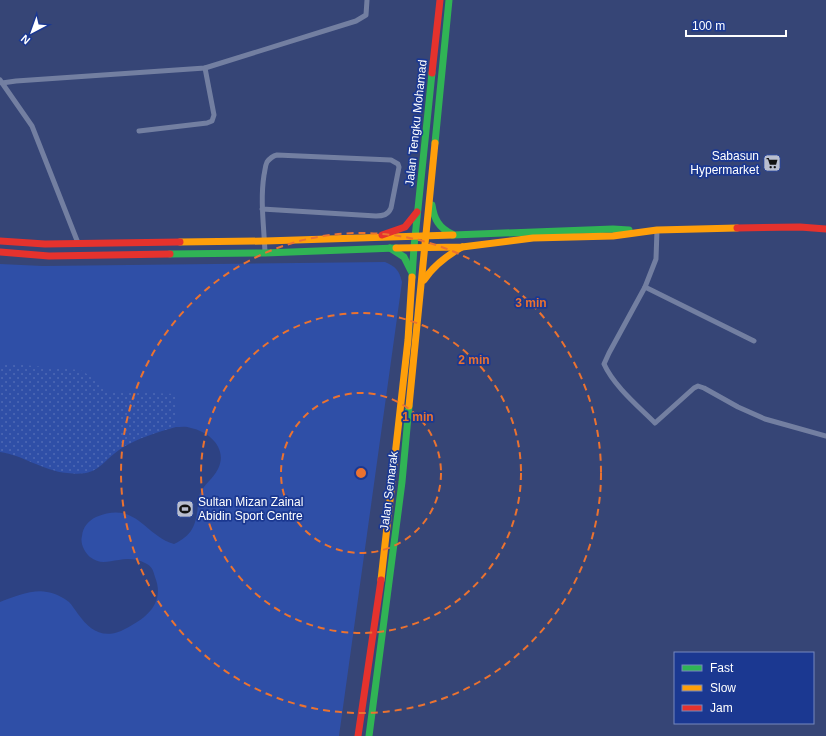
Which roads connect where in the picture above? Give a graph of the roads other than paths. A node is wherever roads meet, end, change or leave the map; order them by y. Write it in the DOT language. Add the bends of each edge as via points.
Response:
graph roads {
  1 [pos="367,0"];
  2 [pos="440,0"];
  3 [pos="449,0"];
  4 [pos="206,68"];
  5 [pos="1,82"];
  6 [pos="140,131"];
  7 [pos="430,191"];
  8 [pos="262,209"];
  9 [pos="418,211"];
  10 [pos="826,229"];
  11 [pos="653,231"];
  12 [pos="416,235"];
  13 [pos="427,235"];
  14 [pos="454,235"];
  15 [pos="374,237"];
  16 [pos="0,241"];
  17 [pos="265,241"];
  18 [pos="78,243"];
  19 [pos="414,247"];
  20 [pos="425,247"];
  21 [pos="462,247"];
  22 [pos="390,248"];
  23 [pos="0,252"];
  24 [pos="265,253"];
  25 [pos="412,275"];
  26 [pos="422,282"];
  27 [pos="645,287"];
  28 [pos="754,341"];
  29 [pos="826,436"];
  30 [pos="358,736"];
  31 [pos="369,736"];
  1 -- 4 [label="street" via="366,14 356,21"];
  2 -- 9 [label="main road, Jalan Tengku Mohamad"];
  3 -- 7 [label="main road, Jalan Tengku Mohamad"];
  4 -- 5 [label="street"];
  4 -- 6 [label="street" via="214,115 212,120 207,123"];
  5 -- 18 [label="street" via="32,126"];
  7 -- 13 [label="main road, Jalan Tengku Mohamad"];
  7 -- 14 [label="main road" via="435,220 444,230"];
  8 -- 8 [label="street" via="385,215 391,208 399,167 391,160 272,156 266,165"];
  8 -- 17 [label="street"];
  9 -- 12 [label="main road, Jalan Tengku Mohamad"];
  9 -- 15 [label="main road" via="405,227"];
  10 -- 11 [label="main road" via="800,227"];
  11 -- 14 [label="main road" via="613,229"];
  11 -- 21 [label="main road" via="614,236 533,238"];
  11 -- 27 [label="street" via="656,259"];
  12 -- 13 [label="main road"];
  12 -- 15 [label="main road"];
  12 -- 19 [label="main road, Jalan Tengku Mohamad"];
  13 -- 14 [label="main road"];
  13 -- 20 [label="main road, Jalan Tengku Mohamad"];
  15 -- 17 [label="main road"];
  16 -- 18 [label="main road"];
  17 -- 18 [label="main road"];
  17 -- 24 [label="street"];
  19 -- 20 [label="main road"];
  19 -- 22 [label="main road"];
  19 -- 25 [label="main road, Jalan Semarak"];
  20 -- 21 [label="main road"];
  20 -- 26 [label="main road, Jalan Semarak"];
  21 -- 26 [label="main road" via="437,262"];
  22 -- 24 [label="main road"];
  22 -- 25 [label="main road" via="404,257"];
  23 -- 24 [label="main road" via="49,256"];
  25 -- 30 [label="main road, Jalan Semarak" via="408,340 381,582"];
  26 -- 31 [label="main road, Jalan Semarak" via="402,482"];
  27 -- 28 [label="street"];
  27 -- 29 [label="street" via="604,364 617,384 655,423 698,386 765,419"];
}
